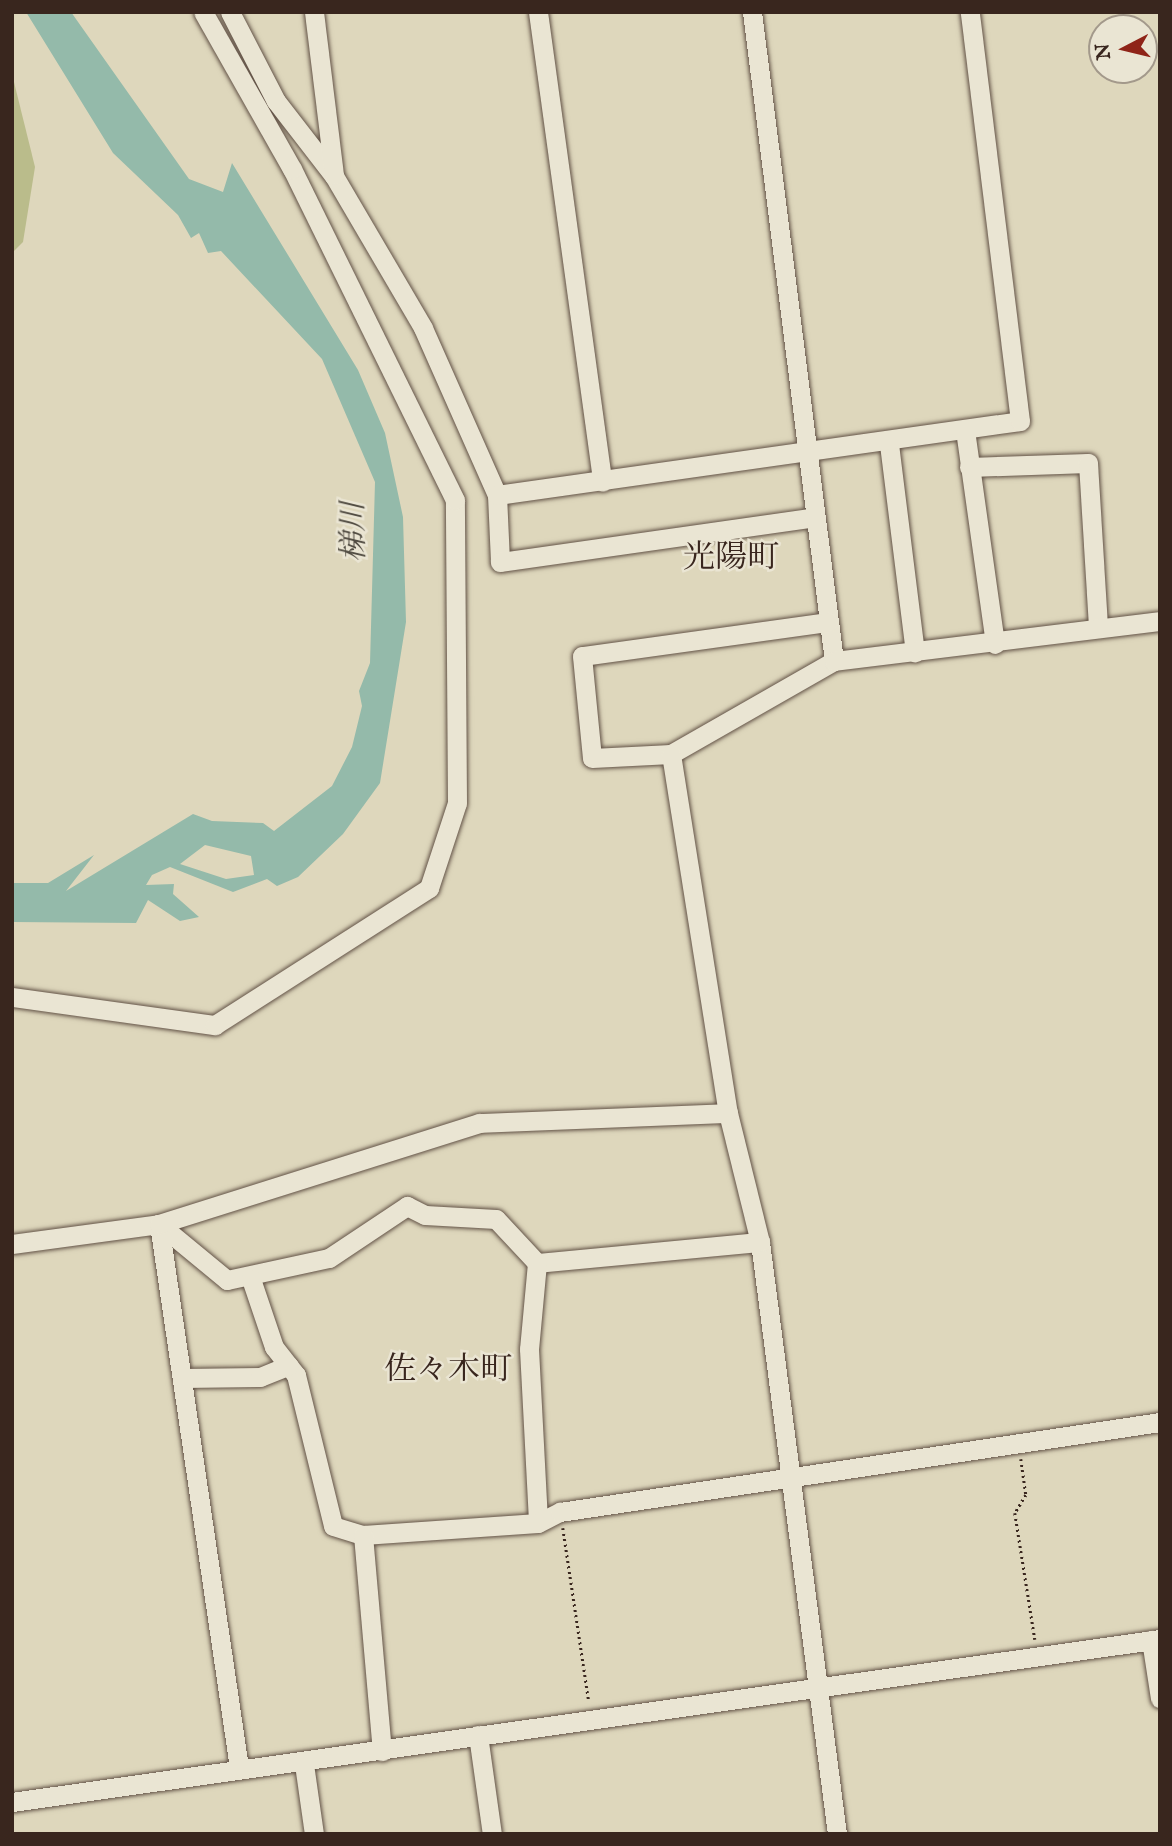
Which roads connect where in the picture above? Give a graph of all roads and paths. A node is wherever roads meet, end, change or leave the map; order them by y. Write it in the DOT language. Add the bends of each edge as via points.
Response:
graph roads {
  1 [pos="204,12"];
  2 [pos="230,12"];
  3 [pos="314,12"];
  4 [pos="538,12"];
  5 [pos="752,12"];
  6 [pos="970,12"];
  7 [pos="334,176"];
  8 [pos="965,430"];
  9 [pos="889,444"];
  10 [pos="808,453"];
  11 [pos="969,467"];
  12 [pos="602,482"];
  13 [pos="497,495"];
  14 [pos="815,517"];
  15 [pos="1160,621"];
  16 [pos="828,622"];
  17 [pos="1098,627"];
  18 [pos="995,644"];
  19 [pos="915,652"];
  20 [pos="834,662"];
  21 [pos="671,754"];
  22 [pos="12,997"];
  23 [pos="728,1113"];
  24 [pos="159,1224"];
  25 [pos="760,1242"];
  26 [pos="12,1244"];
  27 [pos="537,1263"];
  28 [pos="251,1279"];
  29 [pos="289,1365"];
  30 [pos="181,1378"];
  31 [pos="1160,1422"];
  32 [pos="1018,1439"];
  33 [pos="792,1475"];
  34 [pos="560,1512"];
  35 [pos="538,1523"];
  36 [pos="363,1535"];
  37 [pos="1155,1639"];
  38 [pos="1037,1653"];
  39 [pos="814,1689"];
  40 [pos="1160,1698"];
  41 [pos="592,1719"];
  42 [pos="478,1735"];
  43 [pos="382,1751"];
  44 [pos="304,1764"];
  45 [pos="239,1768"];
  46 [pos="12,1802"];
  47 [pos="314,1834"];
  48 [pos="492,1834"];
  49 [pos="837,1834"];
  1 -- 22 [label="street" via="292,169 455,500 457,803 429,888 215,1025"];
  2 -- 7 [label="street" via="276,102"];
  3 -- 7 [label="street"];
  4 -- 12 [label="street"];
  5 -- 10 [label="street"];
  6 -- 8 [label="street" via="1020,421"];
  7 -- 13 [label="street" via="422,328"];
  8 -- 9 [label="street"];
  8 -- 11 [label="street"];
  9 -- 10 [label="street"];
  9 -- 19 [label="street"];
  10 -- 12 [label="street"];
  10 -- 14 [label="street"];
  11 -- 17 [label="street" via="1088,463"];
  11 -- 18 [label="street"];
  12 -- 13 [label="street"];
  13 -- 14 [label="street" via="500,562"];
  14 -- 16 [label="street"];
  15 -- 17 [label="street"];
  16 -- 20 [label="street"];
  16 -- 21 [label="street" via="582,656 592,758"];
  17 -- 18 [label="street"];
  18 -- 19 [label="street"];
  19 -- 20 [label="street"];
  20 -- 21 [label="street"];
  21 -- 23 [label="street"];
  23 -- 24 [label="street" via="479,1123"];
  23 -- 25 [label="street"];
  24 -- 26 [label="street"];
  24 -- 28 [label="street" via="220,1278"];
  24 -- 30 [label="street"];
  25 -- 27 [label="street"];
  25 -- 33 [label="street"];
  27 -- 28 [label="street" via="496,1219 425,1215 407,1206 329,1258"];
  27 -- 35 [label="street" via="529,1349"];
  28 -- 29 [label="street" via="274,1347"];
  29 -- 30 [label="street" via="260,1377"];
  29 -- 36 [label="street" via="333,1526"];
  30 -- 45 [label="street"];
  31 -- 32 [label="street"];
  32 -- 33 [label="street"];
  32 -- 38 [label="path" via="1026,1495 1015,1513"];
  33 -- 34 [label="street"];
  33 -- 39 [label="street"];
  34 -- 35 [label="street"];
  34 -- 41 [label="path"];
  35 -- 36 [label="street"];
  36 -- 43 [label="street"];
  37 -- 38 [label="street"];
  37 -- 40 [label="street"];
  38 -- 39 [label="street"];
  39 -- 41 [label="street"];
  39 -- 49 [label="street"];
  41 -- 42 [label="street"];
  42 -- 43 [label="street"];
  42 -- 48 [label="street"];
  43 -- 44 [label="street"];
  44 -- 45 [label="street"];
  44 -- 47 [label="street"];
  45 -- 46 [label="street"];
}
